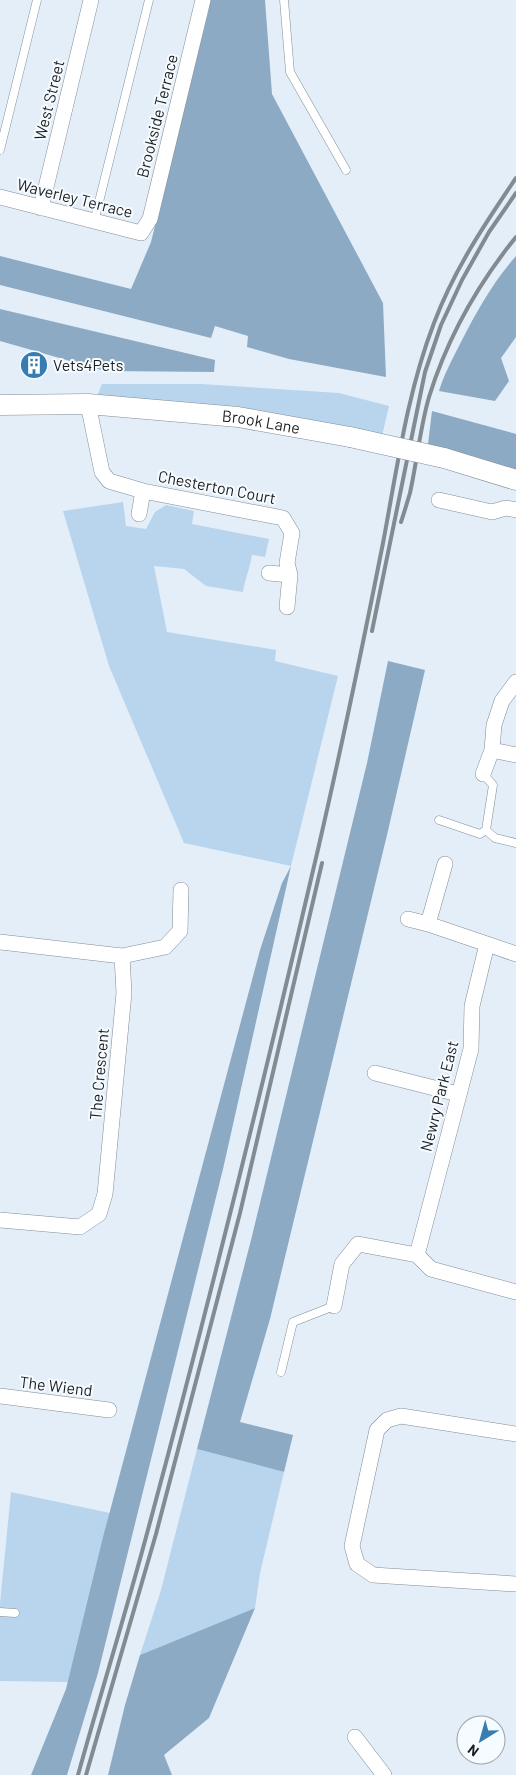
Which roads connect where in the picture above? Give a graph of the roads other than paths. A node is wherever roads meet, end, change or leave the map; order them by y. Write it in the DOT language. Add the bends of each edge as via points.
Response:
graph roads {
  1 [pos="37,0"];
  2 [pos="91,0"];
  3 [pos="149,0"];
  4 [pos="284,0"];
  5 [pos="202,3"];
  6 [pos="0,150"];
  7 [pos="346,170"];
  8 [pos="0,198"];
  9 [pos="41,208"];
  10 [pos="94,222"];
  11 [pos="141,233"];
  12 [pos="88,404"];
  13 [pos="0,405"];
  14 [pos="516,480"];
  15 [pos="143,492"];
  16 [pos="439,500"];
  17 [pos="516,510"];
  18 [pos="139,514"];
  19 [pos="269,573"];
  20 [pos="290,575"];
  21 [pos="287,607"];
  22 [pos="516,682"];
  23 [pos="492,750"];
  24 [pos="516,755"];
  25 [pos="483,774"];
  26 [pos="440,820"];
  27 [pos="486,830"];
  28 [pos="516,843"];
  29 [pos="446,864"];
  30 [pos="181,890"];
  31 [pos="408,919"];
  32 [pos="428,924"];
  33 [pos="0,942"];
  34 [pos="487,944"];
  35 [pos="516,954"];
  36 [pos="122,956"];
  37 [pos="375,1073"];
  38 [pos="458,1094"];
  39 [pos="0,1220"];
  40 [pos="417,1255"];
  41 [pos="516,1292"];
  42 [pos="334,1306"];
  43 [pos="281,1372"];
  44 [pos="0,1396"];
  45 [pos="108,1410"];
  46 [pos="516,1434"];
  47 [pos="516,1584"];
  48 [pos="0,1612"];
  49 [pos="15,1612"];
  50 [pos="356,1737"];
  51 [pos="384,1775"];
  1 -- 6 [label="lane"];
  2 -- 9 [label="street, West Street"];
  3 -- 10 [label="lane"];
  4 -- 7 [label="lane" via="290,72"];
  5 -- 11 [label="street, Brookside Terrace" via="150,219"];
  8 -- 9 [label="street, Waverley Terrace"];
  9 -- 10 [label="street, Waverley Terrace"];
  10 -- 11 [label="street, Waverley Terrace"];
  12 -- 13 [label="street, Brook Lane"];
  12 -- 14 [label="street, Brook Lane, bridge" via="238,417 444,458"];
  12 -- 15 [label="street, Chesterton Court" via="102,472 108,481"];
  15 -- 18 [label="street, Chesterton Court"];
  15 -- 20 [label="street, Chesterton Court" via="283,518 292,532 287,563"];
  16 -- 17 [label="street" via="492,512 506,508"];
  19 -- 20 [label="street"];
  20 -- 21 [label="street, Chesterton Court"];
  22 -- 23 [label="street" via="502,701 494,725"];
  23 -- 24 [label="street"];
  23 -- 25 [label="street"];
  25 -- 27 [label="lane" via="493,785"];
  26 -- 27 [label="lane" via="480,834"];
  27 -- 28 [label="lane" via="494,838"];
  29 -- 32 [label="street"];
  30 -- 36 [label="street" via="180,931 165,946"];
  31 -- 32 [label="street"];
  32 -- 34 [label="street"];
  33 -- 36 [label="street"];
  34 -- 35 [label="street"];
  34 -- 38 [label="street, Newry Park East" via="472,1006 471,1049"];
  36 -- 39 [label="street, The Crescent" via="124,993 105,1194 99,1214 80,1227"];
  37 -- 38 [label="street"];
  38 -- 40 [label="street, Newry Park East"];
  40 -- 41 [label="street" via="431,1269"];
  40 -- 42 [label="street" via="358,1244 342,1264"];
  42 -- 43 [label="lane" via="294,1322"];
  44 -- 45 [label="street, The Wiend"];
  46 -- 47 [label="street" via="401,1416 388,1420 378,1430 352,1546 357,1564 373,1575"];
  48 -- 49 [label="lane"];
  50 -- 51 [label="street"];
}
